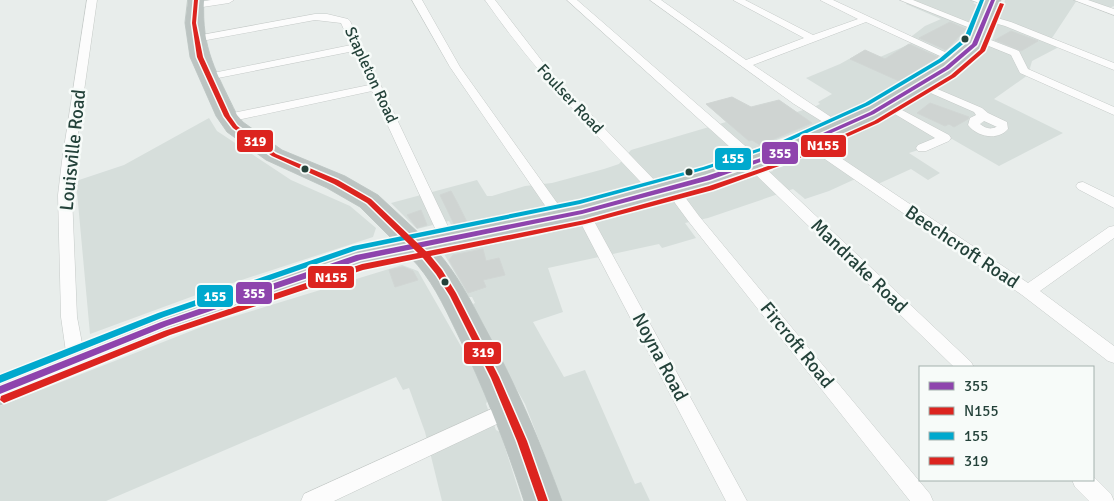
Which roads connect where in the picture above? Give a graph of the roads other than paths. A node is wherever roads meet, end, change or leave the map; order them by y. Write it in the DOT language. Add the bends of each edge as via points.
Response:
graph roads {
  1 [pos="92,0"];
  2 [pos="230,0"];
  3 [pos="417,0"];
  4 [pos="490,0"];
  5 [pos="572,0"];
  6 [pos="655,0"];
  7 [pos="738,0"];
  8 [pos="825,0"];
  9 [pos="906,0"];
  10 [pos="1080,0"];
  11 [pos="196,3"];
  12 [pos="1114,12"];
  13 [pos="985,15"];
  14 [pos="866,19"];
  15 [pos="196,38"];
  16 [pos="813,39"];
  17 [pos="358,47"];
  18 [pos="957,60"];
  19 [pos="745,64"];
  20 [pos="1114,67"];
  21 [pos="208,77"];
  22 [pos="921,85"];
  23 [pos="376,86"];
  24 [pos="887,105"];
  25 [pos="1114,111"];
  26 [pos="984,116"];
  27 [pos="228,118"];
  28 [pos="839,128"];
  29 [pos="807,142"];
  30 [pos="922,148"];
  31 [pos="757,167"];
  32 [pos="1083,186"];
  33 [pos="665,190"];
  34 [pos="1114,203"];
  35 [pos="571,215"];
  36 [pos="1114,231"];
  37 [pos="447,239"];
  38 [pos="414,245"];
  39 [pos="1028,291"];
  40 [pos="1114,356"];
  41 [pos="76,359"];
  42 [pos="964,366"];
  43 [pos="0,390"];
  44 [pos="509,409"];
  45 [pos="1083,481"];
  46 [pos="311,501"];
  47 [pos="542,501"];
  48 [pos="738,501"];
  49 [pos="923,501"];
  50 [pos="1104,501"];
  1 -- 41 [label="street, Louisville Road" via="65,195 68,317"];
  2 -- 11 [label="street"];
  3 -- 35 [label="street, Noyna Road" via="460,75"];
  4 -- 33 [label="street, Foulser Road" via="554,84"];
  5 -- 31 [label="street, Mandrake Road"];
  6 -- 19 [label="street"];
  7 -- 16 [label="street"];
  8 -- 14 [label="street"];
  9 -- 13 [label="street"];
  10 -- 12 [label="street"];
  11 -- 15 [label="highway"];
  13 -- 18 [label="highway"];
  13 -- 20 [label="street"];
  13 -- 25 [label="street" via="1015,53 1024,72"];
  14 -- 16 [label="street"];
  14 -- 18 [label="street"];
  15 -- 17 [label="street, Stapleton Road" via="327,16 348,23"];
  15 -- 21 [label="highway"];
  16 -- 19 [label="street"];
  17 -- 21 [label="street"];
  17 -- 23 [label="street, Stapleton Road"];
  18 -- 22 [label="highway"];
  19 -- 28 [label="street"];
  21 -- 27 [label="highway"];
  22 -- 24 [label="highway"];
  22 -- 26 [label="street" via="978,110"];
  23 -- 27 [label="street"];
  23 -- 37 [label="street, Stapleton Road"];
  24 -- 28 [label="highway"];
  24 -- 30 [label="street" via="945,138"];
  27 -- 38 [label="highway" via="243,134 274,155 344,186 369,201"];
  28 -- 29 [label="highway"];
  29 -- 31 [label="highway"];
  29 -- 39 [label="street, Beechcroft Road"];
  31 -- 33 [label="highway"];
  31 -- 42 [label="street, Mandrake Road"];
  32 -- 34 [label="street"];
  33 -- 35 [label="highway"];
  33 -- 49 [label="street, Fircroft Road" via="683,205"];
  35 -- 37 [label="highway"];
  35 -- 48 [label="street, Noyna Road"];
  36 -- 39 [label="street"];
  37 -- 38 [label="highway"];
  38 -- 41 [label="highway" via="358,256 164,324"];
  38 -- 44 [label="highway" via="439,272 453,294"];
  39 -- 40 [label="street, Beechcroft Road"];
  41 -- 43 [label="highway"];
  44 -- 46 [label="street"];
  44 -- 47 [label="highway"];
  45 -- 50 [label="street"];
}
